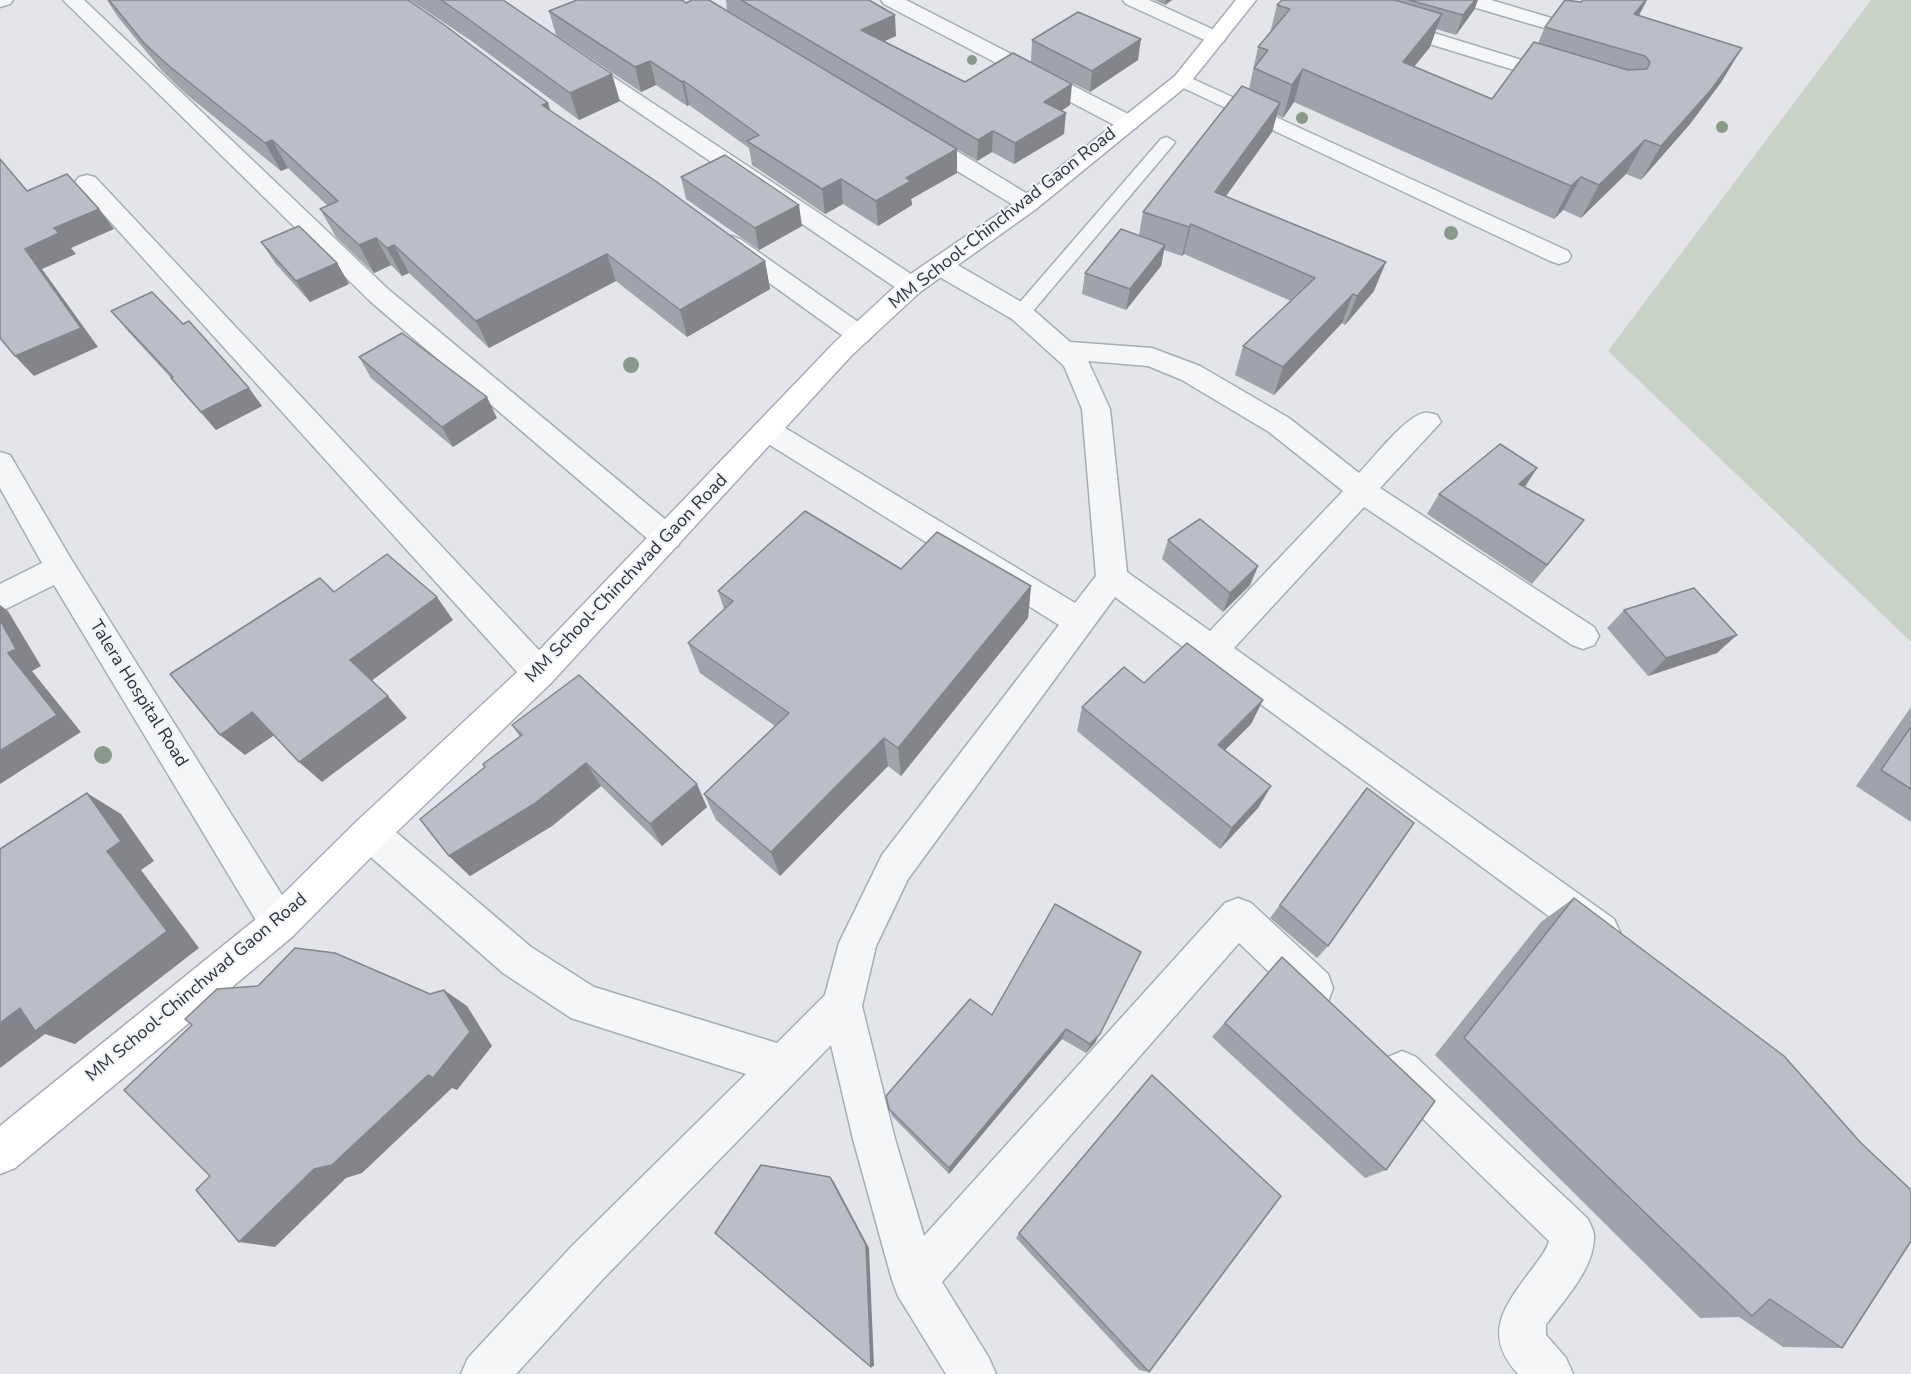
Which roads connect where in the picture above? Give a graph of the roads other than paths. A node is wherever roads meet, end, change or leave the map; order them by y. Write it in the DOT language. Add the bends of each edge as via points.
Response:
graph roads {
  1 [pos="73,0"];
  2 [pos="891,0"];
  3 [pos="1134,0"];
  4 [pos="1246,0"];
  5 [pos="1307,0"];
  6 [pos="1470,0"];
  7 [pos="1551,24"];
  8 [pos="1216,38"];
  9 [pos="565,53"];
  10 [pos="1182,80"];
  11 [pos="1574,82"];
  12 [pos="1128,123"];
  13 [pos="905,130"];
  14 [pos="1167,142"];
  15 [pos="87,182"];
  16 [pos="1028,204"];
  17 [pos="715,232"];
  18 [pos="1558,256"];
  19 [pos="940,266"];
  20 [pos="911,286"];
  21 [pos="1021,313"];
  22 [pos="859,335"];
  23 [pos="1063,350"];
  24 [pos="1428,422"];
  25 [pos="767,430"];
  26 [pos="0,462"];
  27 [pos="1361,490"];
  28 [pos="667,538"];
  29 [pos="60,568"];
  30 [pos="1112,578"];
  31 [pos="0,599"];
  32 [pos="1080,622"];
  33 [pos="1583,636"];
  34 [pos="1212,650"];
  35 [pos="539,674"];
  36 [pos="370,833"];
  37 [pos="279,924"];
  38 [pos="1621,947"];
  39 [pos="842,1006"];
  40 [pos="1341,1014"];
  41 [pos="1375,1046"];
  42 [pos="783,1065"];
  43 [pos="0,1153"];
  44 [pos="914,1280"];
  45 [pos="959,1367"];
  46 [pos="484,1374"];
  47 [pos="1550,1374"];
  1 -- 28 [label="street" via="380,296"];
  2 -- 12 [label="street"];
  3 -- 8 [label="street"];
  4 -- 8 [label="main road, MM School-Chinchwad Gaon Road"];
  5 -- 11 [label="street"];
  6 -- 7 [label="street"];
  8 -- 10 [label="main road, MM School-Chinchwad Gaon Road"];
  9 -- 20 [label="street"];
  10 -- 12 [label="main road, MM School-Chinchwad Gaon Road"];
  10 -- 18 [label="street"];
  12 -- 16 [label="main road, MM School-Chinchwad Gaon Road"];
  13 -- 16 [label="street"];
  14 -- 21 [label="lane"];
  15 -- 35 [label="street"];
  16 -- 19 [label="main road, MM School-Chinchwad Gaon Road"];
  17 -- 22 [label="street"];
  19 -- 20 [label="main road, MM School-Chinchwad Gaon Road"];
  19 -- 21 [label="street"];
  20 -- 22 [label="main road, MM School-Chinchwad Gaon Road"];
  21 -- 23 [label="street"];
  22 -- 25 [label="main road, MM School-Chinchwad Gaon Road"];
  23 -- 27 [label="street" via="1152,357 1191,373 1279,425"];
  23 -- 30 [label="street" via="1075,361 1096,409"];
  24 -- 27 [label="street"];
  25 -- 28 [label="main road, MM School-Chinchwad Gaon Road"];
  25 -- 32 [label="street"];
  26 -- 29 [label="street, Talera Hospital Road"];
  27 -- 33 [label="street"];
  27 -- 34 [label="street"];
  28 -- 35 [label="main road, MM School-Chinchwad Gaon Road"];
  29 -- 31 [label="street"];
  29 -- 37 [label="street, Talera Hospital Road"];
  30 -- 32 [label="street"];
  30 -- 34 [label="street"];
  32 -- 39 [label="street" via="895,867 858,943"];
  34 -- 38 [label="street"];
  35 -- 36 [label="main road, MM School-Chinchwad Gaon Road"];
  36 -- 37 [label="main road, MM School-Chinchwad Gaon Road"];
  36 -- 42 [label="street" via="518,960 585,1004"];
  37 -- 43 [label="main road, MM School-Chinchwad Gaon Road"];
  39 -- 42 [label="street"];
  39 -- 44 [label="street"];
  40 -- 44 [label="street" via="1238,916"];
  41 -- 47 [label="street" via="1572,1233 1570,1253 1524,1318 1522,1344"];
  42 -- 46 [label="street" via="587,1263"];
  44 -- 45 [label="street"];
}
